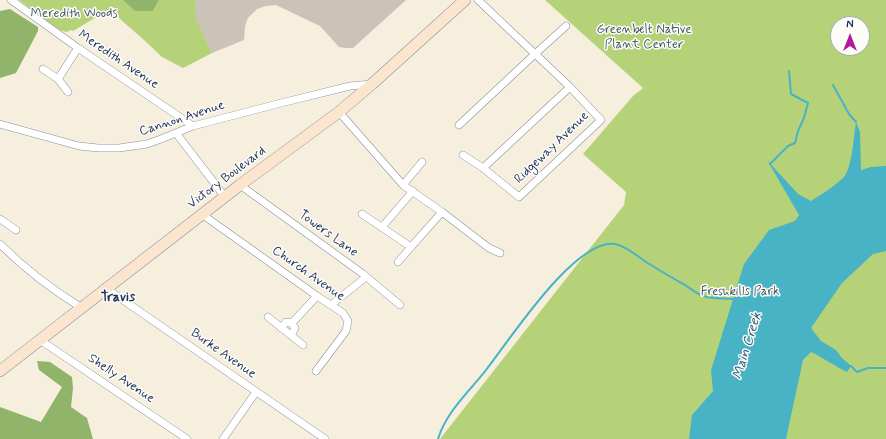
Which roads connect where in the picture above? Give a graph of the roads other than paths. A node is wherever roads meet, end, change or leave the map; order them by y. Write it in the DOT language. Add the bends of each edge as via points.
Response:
graph roads {
  1 [pos="11,0"];
  2 [pos="465,0"];
  3 [pos="478,0"];
  4 [pos="566,26"];
  5 [pos="78,48"];
  6 [pos="535,54"];
  7 [pos="43,69"];
  8 [pos="58,79"];
  9 [pos="372,84"];
  10 [pos="570,87"];
  11 [pos="68,92"];
  12 [pos="338,112"];
  13 [pos="0,124"];
  14 [pos="459,125"];
  15 [pos="193,126"];
  16 [pos="176,133"];
  17 [pos="463,154"];
  18 [pos="422,162"];
  19 [pos="483,168"];
  20 [pos="403,185"];
  21 [pos="240,186"];
  22 [pos="413,191"];
  23 [pos="225,198"];
  24 [pos="442,212"];
  25 [pos="203,214"];
  26 [pos="362,214"];
  27 [pos="0,219"];
  28 [pos="382,226"];
  29 [pos="16,230"];
  30 [pos="0,244"];
  31 [pos="411,246"];
  32 [pos="500,253"];
  33 [pos="398,262"];
  34 [pos="366,277"];
  35 [pos="107,289"];
  36 [pos="317,296"];
  37 [pos="331,305"];
  38 [pos="400,305"];
  39 [pos="82,308"];
  40 [pos="268,317"];
  41 [pos="292,323"];
  42 [pos="281,328"];
  43 [pos="290,335"];
  44 [pos="40,340"];
  45 [pos="303,345"];
  46 [pos="0,371"];
  47 [pos="316,371"];
  48 [pos="256,392"];
  49 [pos="187,439"];
  50 [pos="223,439"];
  51 [pos="325,439"];
  1 -- 5 [label="street, Meredith Avenue"];
  2 -- 9 [label="main road, Victory Boulevard"];
  3 -- 6 [label="street, Ridgeway Avenue"];
  4 -- 6 [label="street"];
  5 -- 8 [label="street"];
  5 -- 15 [label="street, Meredith Avenue"];
  6 -- 10 [label="street, Ridgeway Avenue"];
  6 -- 14 [label="street"];
  7 -- 8 [label="street"];
  8 -- 11 [label="street"];
  9 -- 12 [label="main road, Victory Boulevard"];
  9 -- 15 [label="street, Cannon Avenue" via="350,86 281,102"];
  10 -- 19 [label="street"];
  10 -- 19 [label="street, Ridgeway Avenue" via="601,120 519,197"];
  12 -- 20 [label="street"];
  12 -- 21 [label="main road, Victory Boulevard"];
  13 -- 16 [label="street, Cannon Avenue" via="79,146 98,148 132,147 161,140"];
  15 -- 16 [label="street, Cannon Avenue"];
  16 -- 23 [label="street"];
  17 -- 19 [label="street, Ridgeway Avenue"];
  18 -- 20 [label="street"];
  20 -- 22 [label="street"];
  21 -- 23 [label="main road, Victory Boulevard"];
  21 -- 34 [label="street, Towers Lane"];
  22 -- 24 [label="street"];
  22 -- 28 [label="street"];
  23 -- 25 [label="main road, Victory Boulevard"];
  24 -- 31 [label="street"];
  24 -- 32 [label="street" via="489,248"];
  25 -- 35 [label="main road, Victory Boulevard"];
  25 -- 36 [label="street, Church Avenue"];
  26 -- 28 [label="street"];
  27 -- 29 [label="street"];
  28 -- 31 [label="street"];
  30 -- 39 [label="street" via="28,271"];
  31 -- 33 [label="street"];
  34 -- 37 [label="street"];
  34 -- 38 [label="street, Towers Lane"];
  35 -- 39 [label="main road, Victory Boulevard"];
  35 -- 48 [label="street, Burke Avenue"];
  36 -- 37 [label="street, Church Avenue"];
  36 -- 41 [label="street"];
  37 -- 47 [label="street, Church Avenue" via="343,313 348,321 348,327"];
  39 -- 44 [label="main road, Victory Boulevard"];
  40 -- 42 [label="street"];
  41 -- 42 [label="street" via="286,322"];
  41 -- 43 [label="street" via="295,328"];
  42 -- 43 [label="street"];
  43 -- 45 [label="street"];
  44 -- 46 [label="main road, Victory Boulevard"];
  44 -- 49 [label="street, Shelly Avenue"];
  48 -- 50 [label="street"];
  48 -- 51 [label="street, Burke Avenue"];
}
